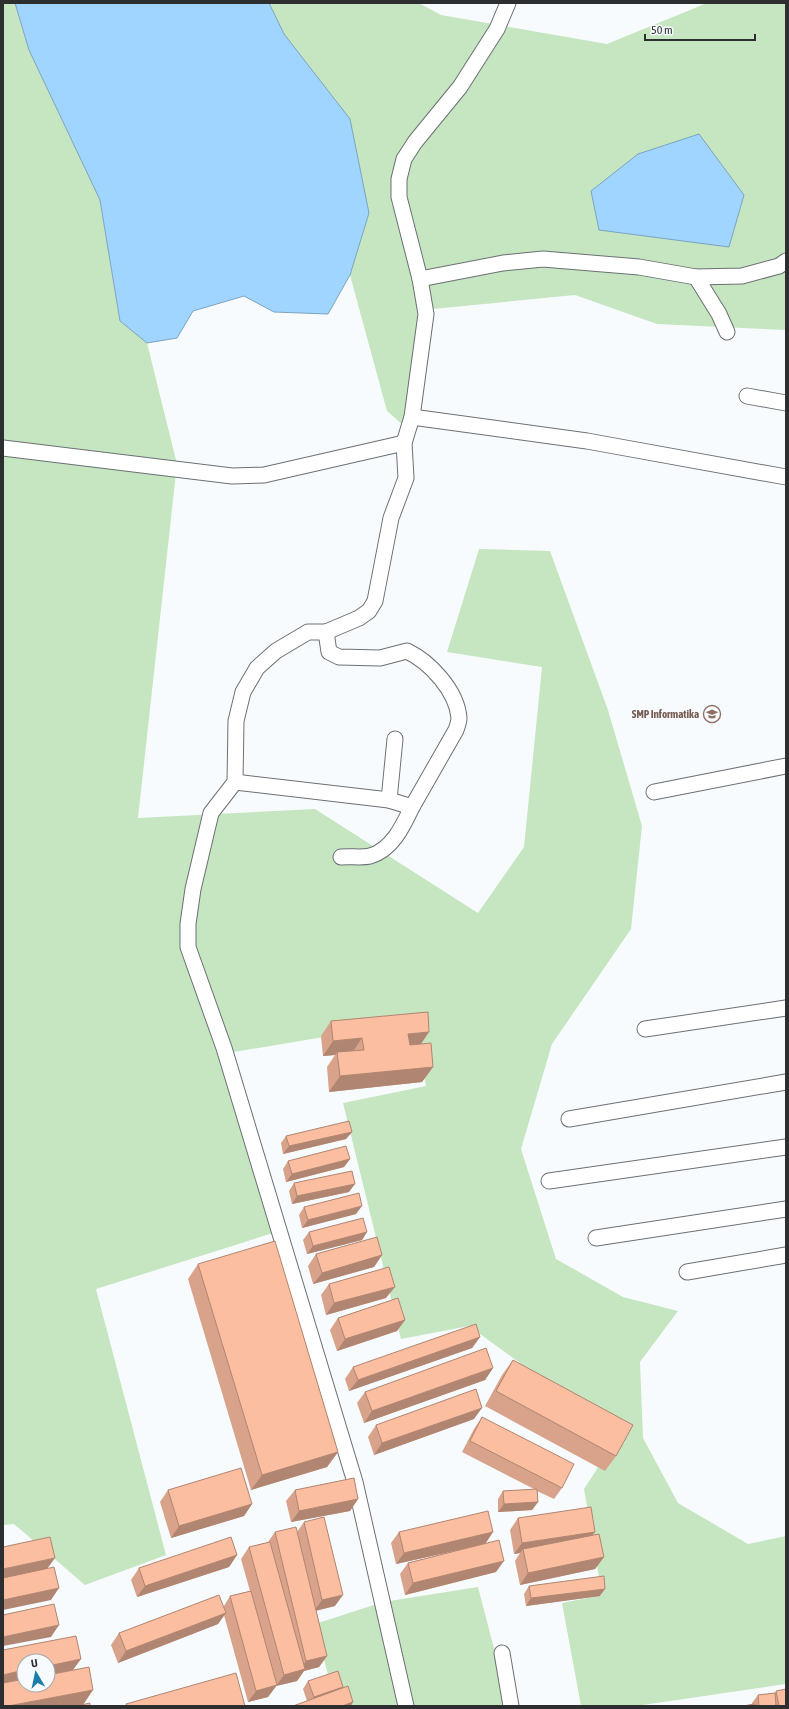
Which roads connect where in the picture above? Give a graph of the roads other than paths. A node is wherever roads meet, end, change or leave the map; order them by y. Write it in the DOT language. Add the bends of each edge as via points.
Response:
graph roads {
  1 [pos="508,3"];
  2 [pos="786,261"];
  3 [pos="696,277"];
  4 [pos="420,279"];
  5 [pos="727,332"];
  6 [pos="747,396"];
  7 [pos="786,403"];
  8 [pos="412,417"];
  9 [pos="404,443"];
  10 [pos="3,448"];
  11 [pos="786,477"];
  12 [pos="326,632"];
  13 [pos="395,739"];
  14 [pos="786,766"];
  15 [pos="235,782"];
  16 [pos="654,792"];
  17 [pos="389,800"];
  18 [pos="412,807"];
  19 [pos="341,857"];
  20 [pos="786,1008"];
  21 [pos="645,1029"];
  22 [pos="786,1082"];
  23 [pos="569,1119"];
  24 [pos="786,1147"];
  25 [pos="549,1181"];
  26 [pos="786,1209"];
  27 [pos="596,1238"];
  28 [pos="786,1255"];
  29 [pos="688,1272"];
  30 [pos="502,1653"];
  31 [pos="406,1706"];
  32 [pos="511,1706"];
  1 -- 4 [label="street" via="497,29 460,87 404,159 399,179 399,196"];
  2 -- 3 [label="street" via="779,266 742,276"];
  3 -- 4 [label="street" via="639,267 543,259 503,263"];
  3 -- 5 [label="street"];
  4 -- 8 [label="street" via="426,314"];
  6 -- 7 [label="street"];
  8 -- 9 [label="street"];
  8 -- 11 [label="street" via="587,441"];
  9 -- 10 [label="street" via="264,475 232,476"];
  9 -- 12 [label="street" via="406,478 391,518 375,601 369,611 359,618"];
  12 -- 15 [label="street" via="308,632 276,651 257,668 243,692 236,721"];
  12 -- 18 [label="street" via="329,652 340,657 380,658 407,651 412,653 442,680 452,694 459,719 456,730"];
  13 -- 17 [label="street"];
  14 -- 16 [label="street"];
  15 -- 17 [label="street"];
  15 -- 31 [label="street" via="211,813 193,889 188,947 224,1048 355,1482"];
  17 -- 18 [label="street"];
  18 -- 19 [label="street" via="394,840 378,852 370,856"];
  20 -- 21 [label="street"];
  22 -- 23 [label="street"];
  24 -- 25 [label="street"];
  26 -- 27 [label="street"];
  28 -- 29 [label="street"];
  30 -- 32 [label="street"];
}
